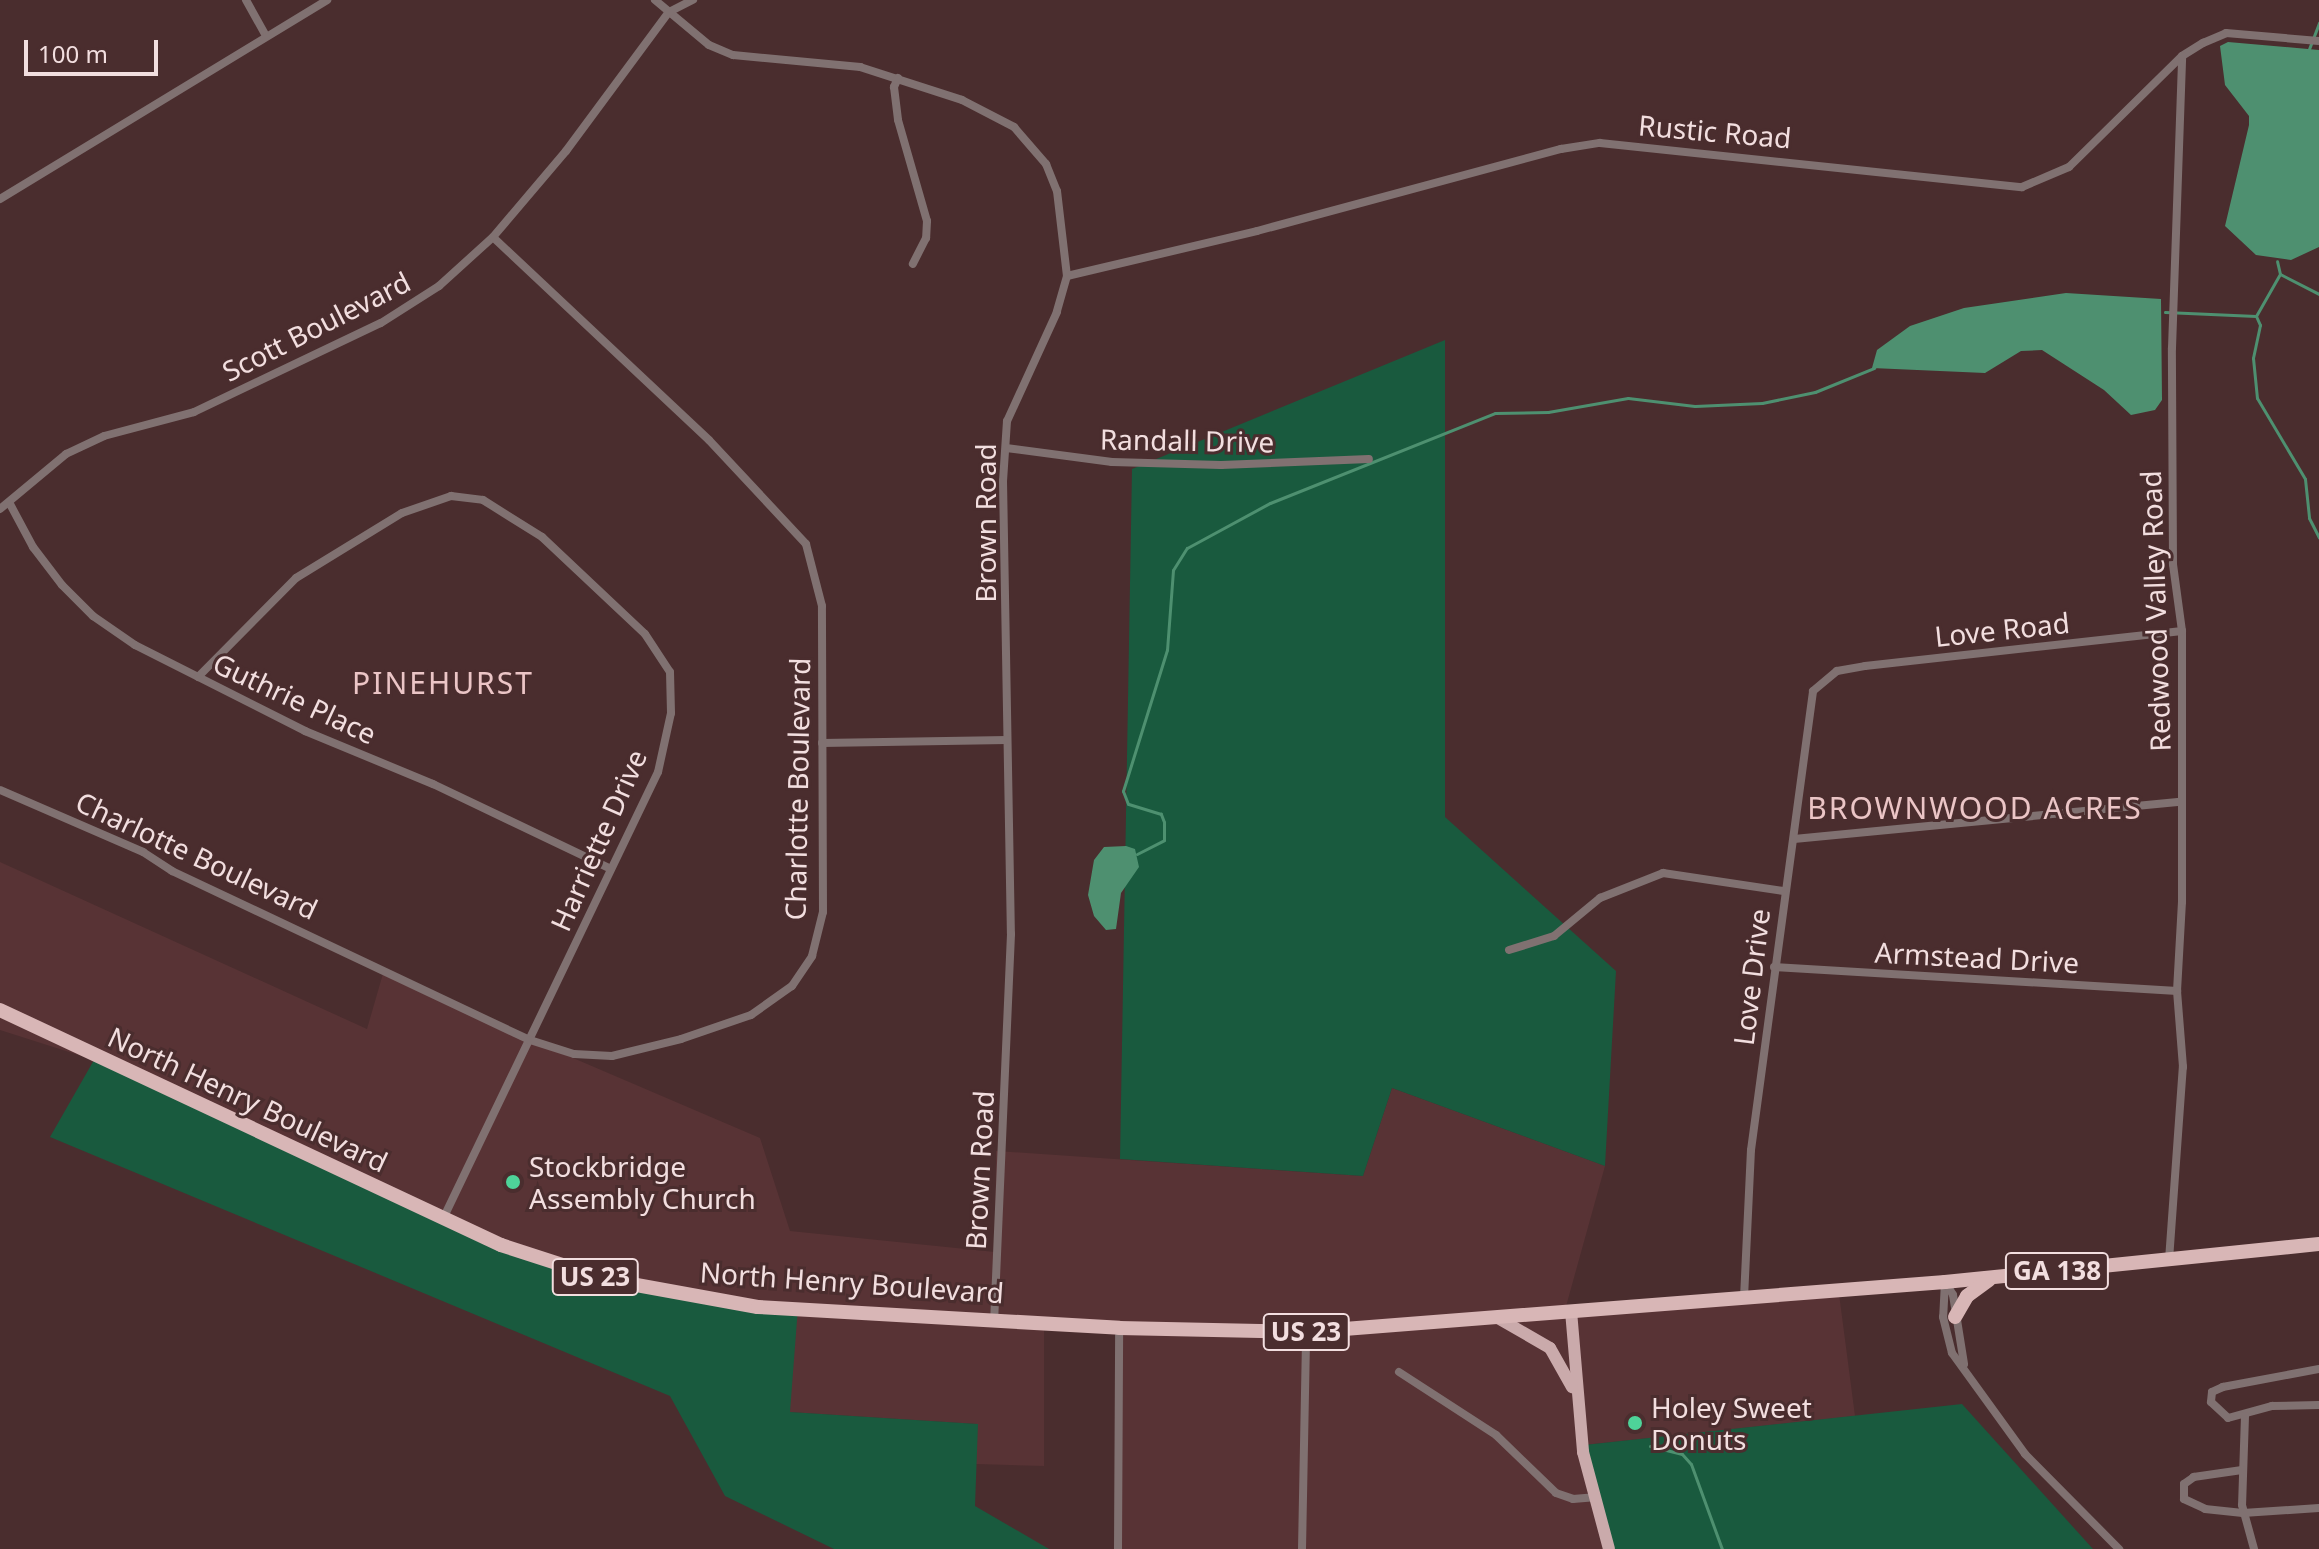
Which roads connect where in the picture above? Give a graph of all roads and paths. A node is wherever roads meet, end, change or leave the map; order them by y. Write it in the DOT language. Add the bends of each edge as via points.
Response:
graph roads {
  1 [pos="246,0"];
  2 [pos="327,0"];
  3 [pos="655,0"];
  4 [pos="693,0"];
  5 [pos="669,12"];
  6 [pos="266,36"];
  7 [pos="2319,41"];
  8 [pos="2182,56"];
  9 [pos="898,78"];
  10 [pos="0,199"];
  11 [pos="493,237"];
  12 [pos="913,264"];
  13 [pos="1067,276"];
  14 [pos="1006,448"];
  15 [pos="1369,459"];
  16 [pos="10,504"];
  17 [pos="0,509"];
  18 [pos="2182,631"];
  19 [pos="198,677"];
  20 [pos="1828,677"];
  21 [pos="1007,740"];
  22 [pos="822,743"];
  23 [pos="0,790"];
  24 [pos="2180,802"];
  25 [pos="1794,839"];
  26 [pos="611,869"];
  27 [pos="1784,891"];
  28 [pos="1509,950"];
  29 [pos="1774,967"];
  30 [pos="2177,991"];
  31 [pos="0,1010"];
  32 [pos="530,1040"];
  33 [pos="443,1219"];
  34 [pos="2319,1244"];
  35 [pos="2169,1261"];
  36 [pos="1994,1277"];
  37 [pos="1945,1282"];
  38 [pos="1744,1294"];
  39 [pos="1571,1311"];
  40 [pos="1955,1317"];
  41 [pos="1498,1318"];
  42 [pos="994,1319"];
  43 [pos="1119,1328"];
  44 [pos="1306,1332"];
  45 [pos="1964,1365"];
  46 [pos="2319,1369"];
  47 [pos="1399,1372"];
  48 [pos="1577,1396"];
  49 [pos="2319,1405"];
  50 [pos="2245,1416"];
  51 [pos="2242,1470"];
  52 [pos="1594,1497"];
  53 [pos="2319,1508"];
  54 [pos="2243,1513"];
  55 [pos="2248,1534"];
  56 [pos="1118,1549"];
  57 [pos="1302,1549"];
  58 [pos="1609,1549"];
  59 [pos="2119,1549"];
  60 [pos="2245,1549"];
  61 [pos="2254,1549"];
  1 -- 6 [label="street"];
  2 -- 6 [label="street"];
  3 -- 5 [label="street, Brown Road"];
  4 -- 5 [label="street, Scott Boulevard"];
  5 -- 9 [label="street, Brown Road" via="709,45 741,57 860,67"];
  5 -- 11 [label="street, Scott Boulevard" via="566,151"];
  6 -- 10 [label="street"];
  7 -- 8 [label="street, Rustic Road" via="2226,33"];
  8 -- 13 [label="street, Rustic Road" via="2069,167 2022,187 1600,143"];
  8 -- 18 [label="street, Redwood Valley Road" via="2172,364 2173,564"];
  9 -- 12 [label="street" via="898,120 927,221 926,238"];
  9 -- 13 [label="street, Brown Road" via="995,117 1034,146 1057,191"];
  11 -- 16 [label="street, Scott Boulevard" via="439,286 381,323 194,412 104,436 66,454"];
  11 -- 22 [label="street, Charlotte Boulevard" via="709,440 806,544 822,606"];
  13 -- 14 [label="street, Brown Road" via="1057,312 1007,421"];
  14 -- 15 [label="street, Randall Drive" via="1112,462 1221,465"];
  14 -- 21 [label="street, Brown Road"];
  16 -- 17 [label="street, Scott Boulevard"];
  16 -- 19 [label="street, Guthrie Place" via="33,547 93,616"];
  18 -- 20 [label="street, Love Road" via="1865,666"];
  18 -- 24 [label="street, Redwood Valley Road"];
  19 -- 26 [label="street, Guthrie Place"];
  19 -- 26 [label="street, Harriette Drive" via="296,578 349,542 428,502 451,496 483,500 515,516 580,568 645,634 670,672 671,713 658,772"];
  20 -- 25 [label="street, Love Drive" via="1813,691 1808,707"];
  21 -- 22 [label="street"];
  21 -- 42 [label="street, Brown Road" via="1011,934"];
  22 -- 32 [label="street, Charlotte Boulevard" via="823,912 812,956 792,986 751,1015 612,1056 574,1054"];
  23 -- 32 [label="street, Charlotte Boulevard" via="143,852 172,871"];
  24 -- 25 [label="street"];
  24 -- 30 [label="street, Redwood Valley Road"];
  25 -- 27 [label="street, Love Drive"];
  26 -- 32 [label="street, Harriette Drive"];
  27 -- 28 [label="street" via="1663,873 1600,898 1554,936"];
  27 -- 29 [label="street, Love Drive"];
  29 -- 30 [label="street, Armstead Drive"];
  29 -- 38 [label="street, Love Drive" via="1751,1150"];
  30 -- 35 [label="street, Redwood Valley Road" via="2183,1067"];
  31 -- 33 [label="highway, North Henry Boulevard / US 23"];
  32 -- 33 [label="street, Harriette Drive"];
  33 -- 42 [label="highway, North Henry Boulevard / US 23" via="572,1270 679,1295 823,1312"];
  34 -- 35 [label="highway, GA 138"];
  35 -- 36 [label="highway, GA 138"];
  36 -- 37 [label="highway, GA 138"];
  36 -- 40 [label="highway" via="1967,1296"];
  37 -- 38 [label="highway, GA 138"];
  37 -- 40 [label="street" via="1953,1295"];
  37 -- 45 [label="street" via="1945,1336"];
  38 -- 39 [label="highway, GA 138"];
  39 -- 41 [label="highway, North Henry Boulevard / US 23"];
  39 -- 48 [label="main road"];
  40 -- 45 [label="street"];
  41 -- 44 [label="highway, North Henry Boulevard / US 23"];
  41 -- 48 [label="main road" via="1550,1348"];
  42 -- 43 [label="highway, North Henry Boulevard / US 23"];
  43 -- 44 [label="highway, North Henry Boulevard / US 23"];
  43 -- 56 [label="street"];
  44 -- 57 [label="street"];
  45 -- 59 [label="street" via="2025,1454"];
  46 -- 50 [label="street" via="2212,1392 2220,1416"];
  47 -- 52 [label="street" via="1496,1435 1556,1493 1573,1499"];
  48 -- 52 [label="main road"];
  49 -- 50 [label="street" via="2281,1405"];
  50 -- 51 [label="street"];
  51 -- 54 [label="street"];
  51 -- 54 [label="street" via="2204,1473 2184,1484 2181,1492 2193,1506"];
  52 -- 58 [label="main road"];
  53 -- 54 [label="street"];
  54 -- 55 [label="street"];
  55 -- 60 [label="street"];
  55 -- 61 [label="street"];
}
